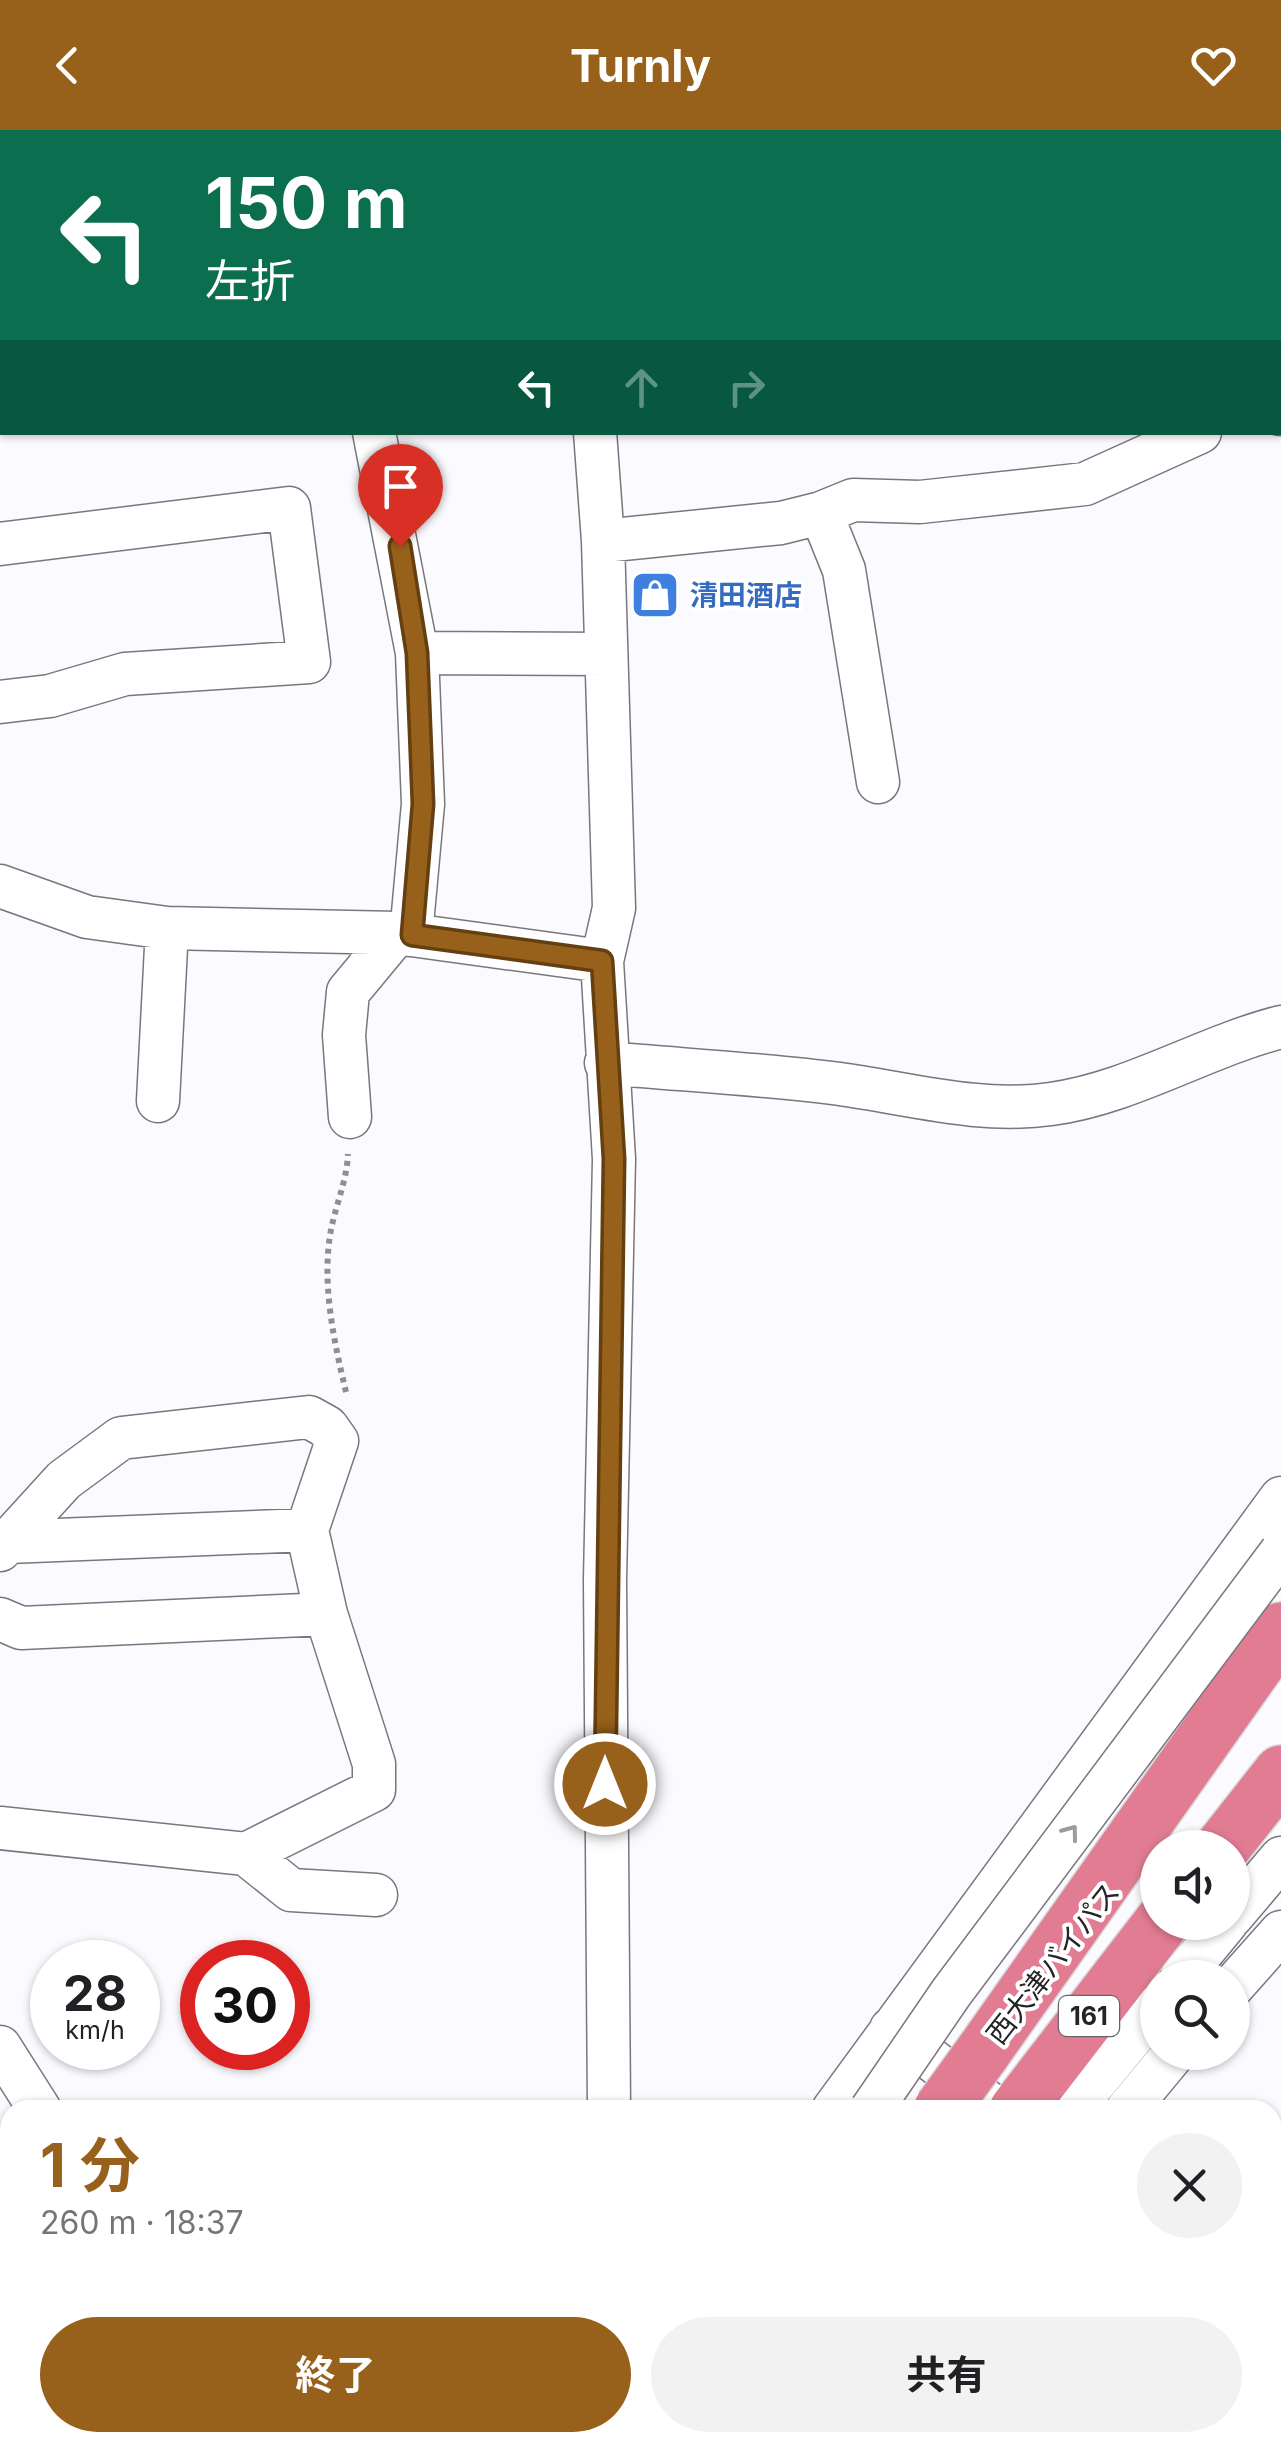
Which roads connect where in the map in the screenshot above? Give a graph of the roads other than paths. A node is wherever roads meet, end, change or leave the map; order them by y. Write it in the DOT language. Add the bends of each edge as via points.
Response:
graph roads {
  1 [pos="375,435"];
  2 [pos="595,435"];
  3 [pos="1193,435"];
  4 [pos="821,513"];
  5 [pos="603,541"];
  6 [pos="0,544"];
  7 [pos="417,653"];
  8 [pos="606,654"];
  9 [pos="0,702"];
  10 [pos="878,782"];
  11 [pos="0,886"];
  12 [pos="167,928"];
  13 [pos="404,934"];
  14 [pos="602,961"];
  15 [pos="1281,1026"];
  16 [pos="606,1063"];
  17 [pos="158,1101"];
  18 [pos="350,1118"];
  19 [pos="1281,1498"];
  20 [pos="306,1530"];
  21 [pos="4,1546"];
  22 [pos="1281,1552"];
  23 [pos="326,1614"];
  24 [pos="0,1620"];
  25 [pos="1281,1630"];
  26 [pos="1281,1676"];
  27 [pos="1281,1773"];
  28 [pos="0,1828"];
  29 [pos="1236,1830"];
  30 [pos="246,1854"];
  31 [pos="1281,1858"];
  32 [pos="376,1895"];
  33 [pos="1250,1895"];
  34 [pos="1281,1932"];
  35 [pos="1148,1940"];
  36 [pos="1212,1940"];
  37 [pos="1196,1960"];
  38 [pos="1250,1967"];
  39 [pos="1140,2028"];
  40 [pos="892,2029"];
  41 [pos="0,2047"];
  42 [pos="983,2052"];
  43 [pos="1160,2070"];
  44 [pos="34,2100"];
  45 [pos="609,2100"];
  46 [pos="839,2100"];
  47 [pos="877,2100"];
  48 [pos="947,2100"];
  49 [pos="985,2100"];
  50 [pos="1024,2100"];
  51 [pos="1080,2100"];
  52 [pos="1135,2100"];
  1 -- 7 [label="street"];
  2 -- 5 [label="street"];
  3 -- 4 [label="street" via="1085,484 920,502 853,500"];
  4 -- 5 [label="street"];
  4 -- 10 [label="street" via="844,570"];
  5 -- 8 [label="street"];
  6 -- 9 [label="street" via="288,508 310,662 124,674 50,696"];
  7 -- 8 [label="street"];
  7 -- 13 [label="street" via="423,804"];
  8 -- 14 [label="street" via="614,908"];
  11 -- 12 [label="street" via="87,917"];
  12 -- 13 [label="street"];
  12 -- 17 [label="street"];
  13 -- 14 [label="street"];
  13 -- 18 [label="street" via="348,992"];
  14 -- 16 [label="street"];
  15 -- 16 [label="street" via="1096,1096 1048,1105 970,1106 838,1084"];
  16 -- 45 [label="street" via="614,1159 605,1580"];
  19 -- 40 [label="street"];
  20 -- 21 [label="street"];
  20 -- 21 [label="street" via="337,1441 308,1417 121,1438 64,1480"];
  20 -- 23 [label="street"];
  47 -- 22 [label="street, one-way, bridge"];
  23 -- 24 [label="street" via="21,1628"];
  23 -- 30 [label="street" via="374,1764 374,1790"];
  25 -- 42 [label="highway"];
  26 -- 42 [label="highway, 西大津バイパス / 161"];
  27 -- 29 [label="highway"];
  28 -- 30 [label="street"];
  30 -- 32 [label="street" via="291,1890"];
  31 -- 33 [label="street"];
  34 -- 38 [label="street"];
  35 -- 50 [label="highway, 161"];
  36 -- 37 [label="street"];
  39 -- 51 [label="street"];
  40 -- 46 [label="street"];
  40 -- 49 [label="street"];
  41 -- 44 [label="street"];
  42 -- 48 [label="highway, 西大津バイパス / 161, bridge"];
  43 -- 52 [label="street"];
}
